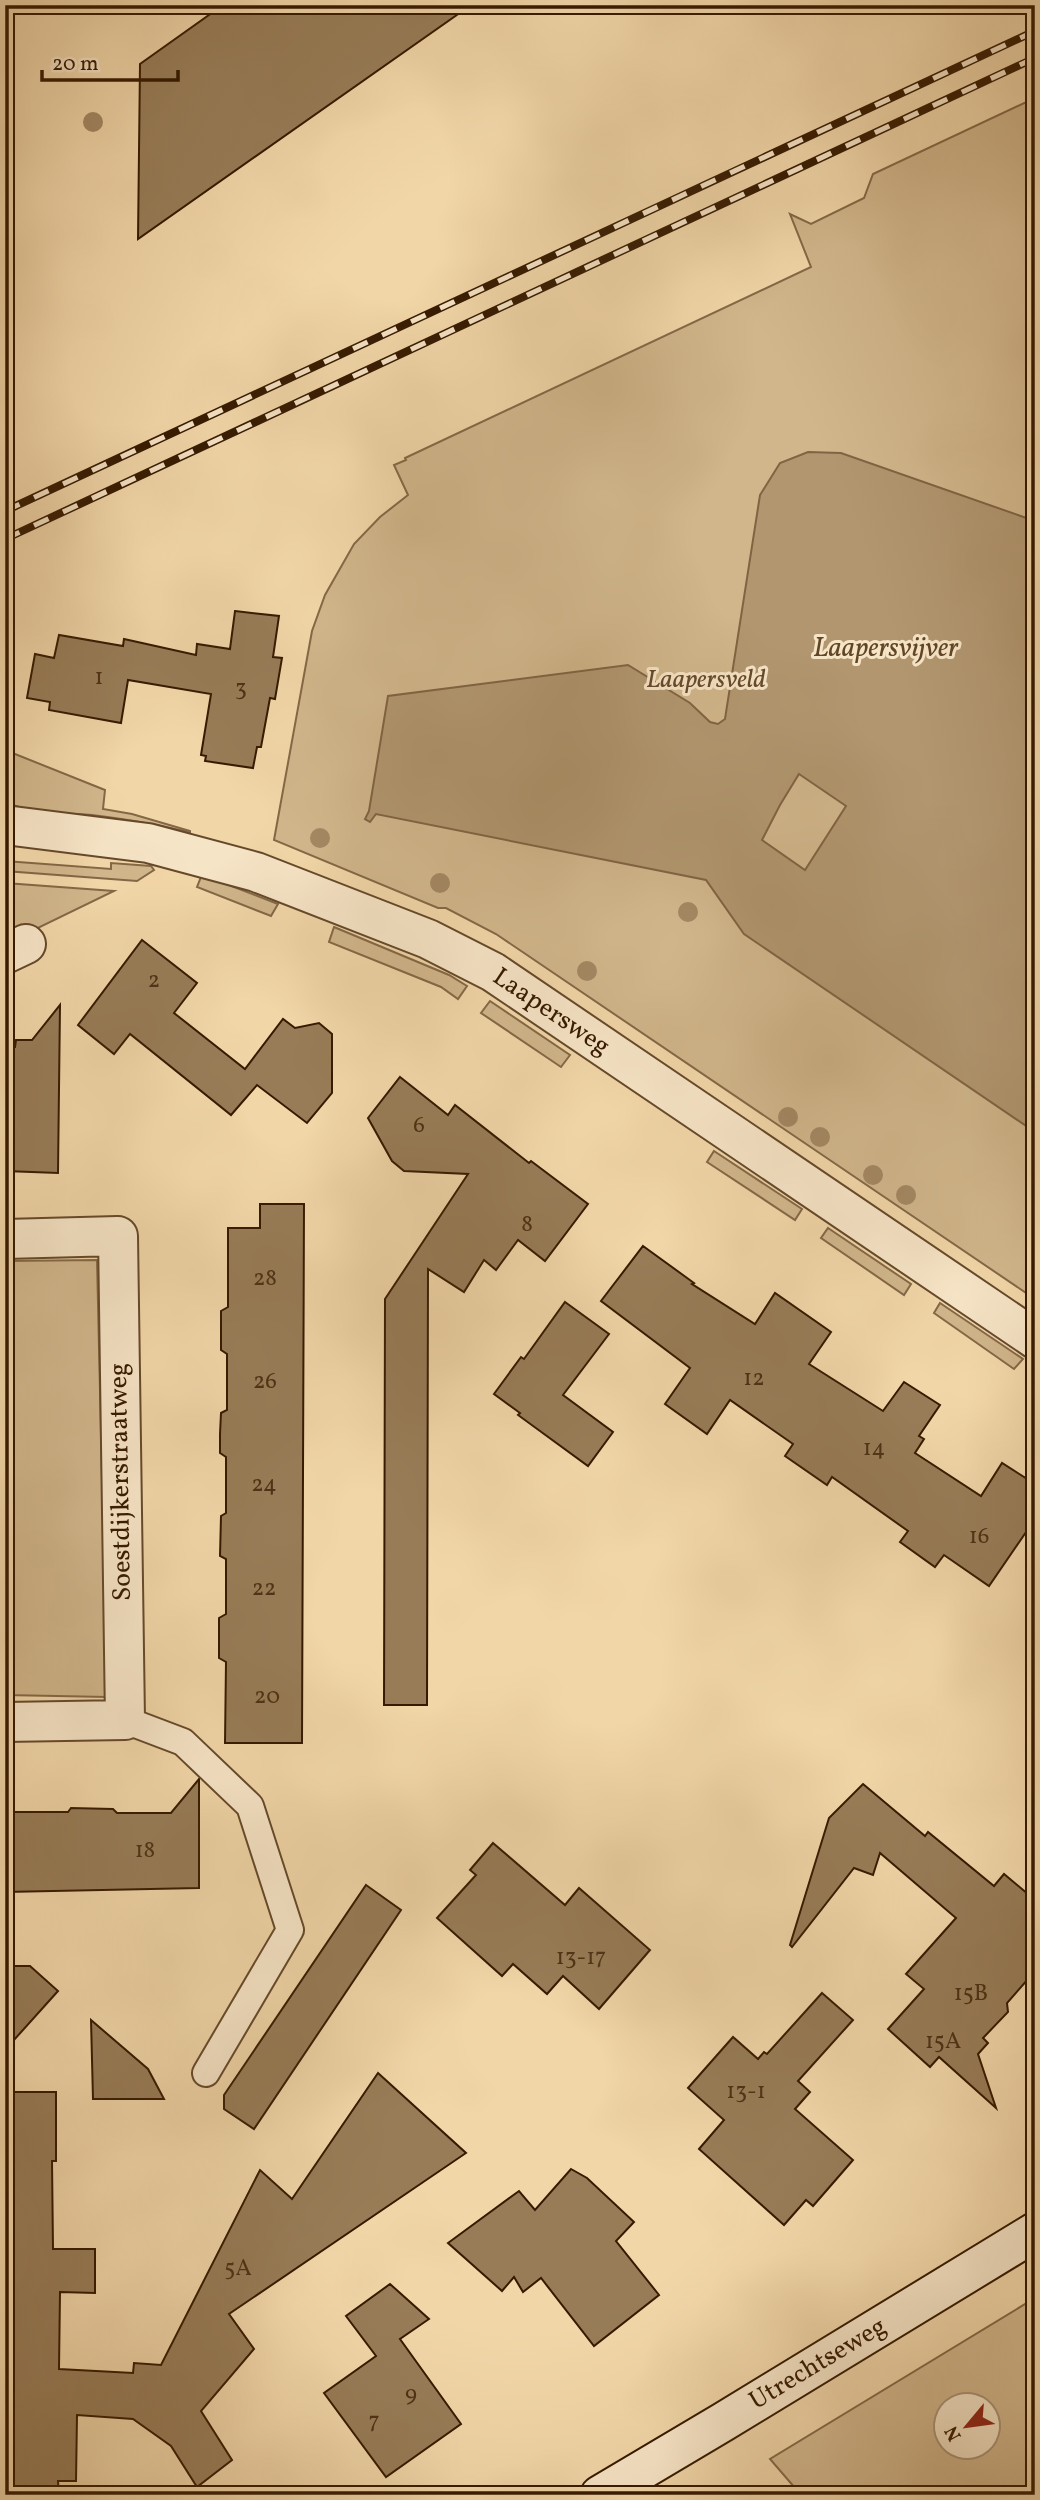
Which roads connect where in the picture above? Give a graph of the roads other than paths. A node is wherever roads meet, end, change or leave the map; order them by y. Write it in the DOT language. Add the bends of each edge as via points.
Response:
graph roads {
  1 [pos="5,825"];
  2 [pos="5,1239"];
  3 [pos="1035,1339"];
  4 [pos="125,1720"];
  5 [pos="5,1722"];
  6 [pos="206,2073"];
  7 [pos="1035,2232"];
  8 [pos="600,2495"];
  1 -- 3 [label="street, Laapersweg" via="148,843 203,856 428,939 493,972"];
  2 -- 4 [label="street, Soestdijkerstraatweg" via="118,1237"];
  4 -- 5 [label="street"];
  4 -- 6 [label="lane" via="183,1742 250,1806 290,1930"];
  7 -- 8 [label="street, Utrechtseweg"];
}
